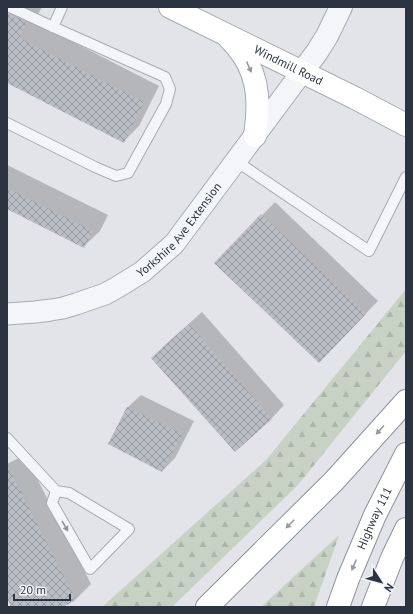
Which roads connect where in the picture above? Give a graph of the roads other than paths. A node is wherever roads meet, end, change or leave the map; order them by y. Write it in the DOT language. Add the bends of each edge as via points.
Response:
graph roads {
  1 [pos="10,7"];
  2 [pos="62,7"];
  3 [pos="170,7"];
  4 [pos="342,7"];
  5 [pos="53,26"];
  6 [pos="227,35"];
  7 [pos="302,72"];
  8 [pos="7,123"];
  9 [pos="406,125"];
  10 [pos="255,136"];
  11 [pos="236,161"];
  12 [pos="406,177"];
  13 [pos="7,314"];
  14 [pos="406,401"];
  15 [pos="7,438"];
  16 [pos="406,454"];
  17 [pos="56,491"];
  18 [pos="406,529"];
  19 [pos="207,607"];
  20 [pos="338,607"];
  21 [pos="373,607"];
  1 -- 5 [label="lane"];
  2 -- 5 [label="lane"];
  3 -- 6 [label="main road, Windmill Road"];
  4 -- 7 [label="street" via="327,36"];
  5 -- 8 [label="lane" via="165,77 170,89 166,104 128,173 116,176"];
  6 -- 7 [label="main road, Windmill Road"];
  6 -- 10 [label="main road, one-way" via="243,55 255,84 258,100"];
  7 -- 9 [label="main road, Windmill Road"];
  7 -- 10 [label="street, Yorkshire Ave Extension"];
  10 -- 11 [label="street, Yorkshire Ave Extension"];
  11 -- 12 [label="lane" via="369,251"];
  11 -- 13 [label="street, Yorkshire Ave Extension" via="174,244 142,272 105,294 76,304 51,310"];
  14 -- 19 [label="main road, one-way" via="334,481"];
  15 -- 17 [label="lane"];
  16 -- 20 [label="main road, Highway 111, one-way" via="375,516"];
  17 -- 17 [label="lane, one-way" via="52,503 90,569 129,529 69,493"];
  18 -- 21 [label="main road"];
}
